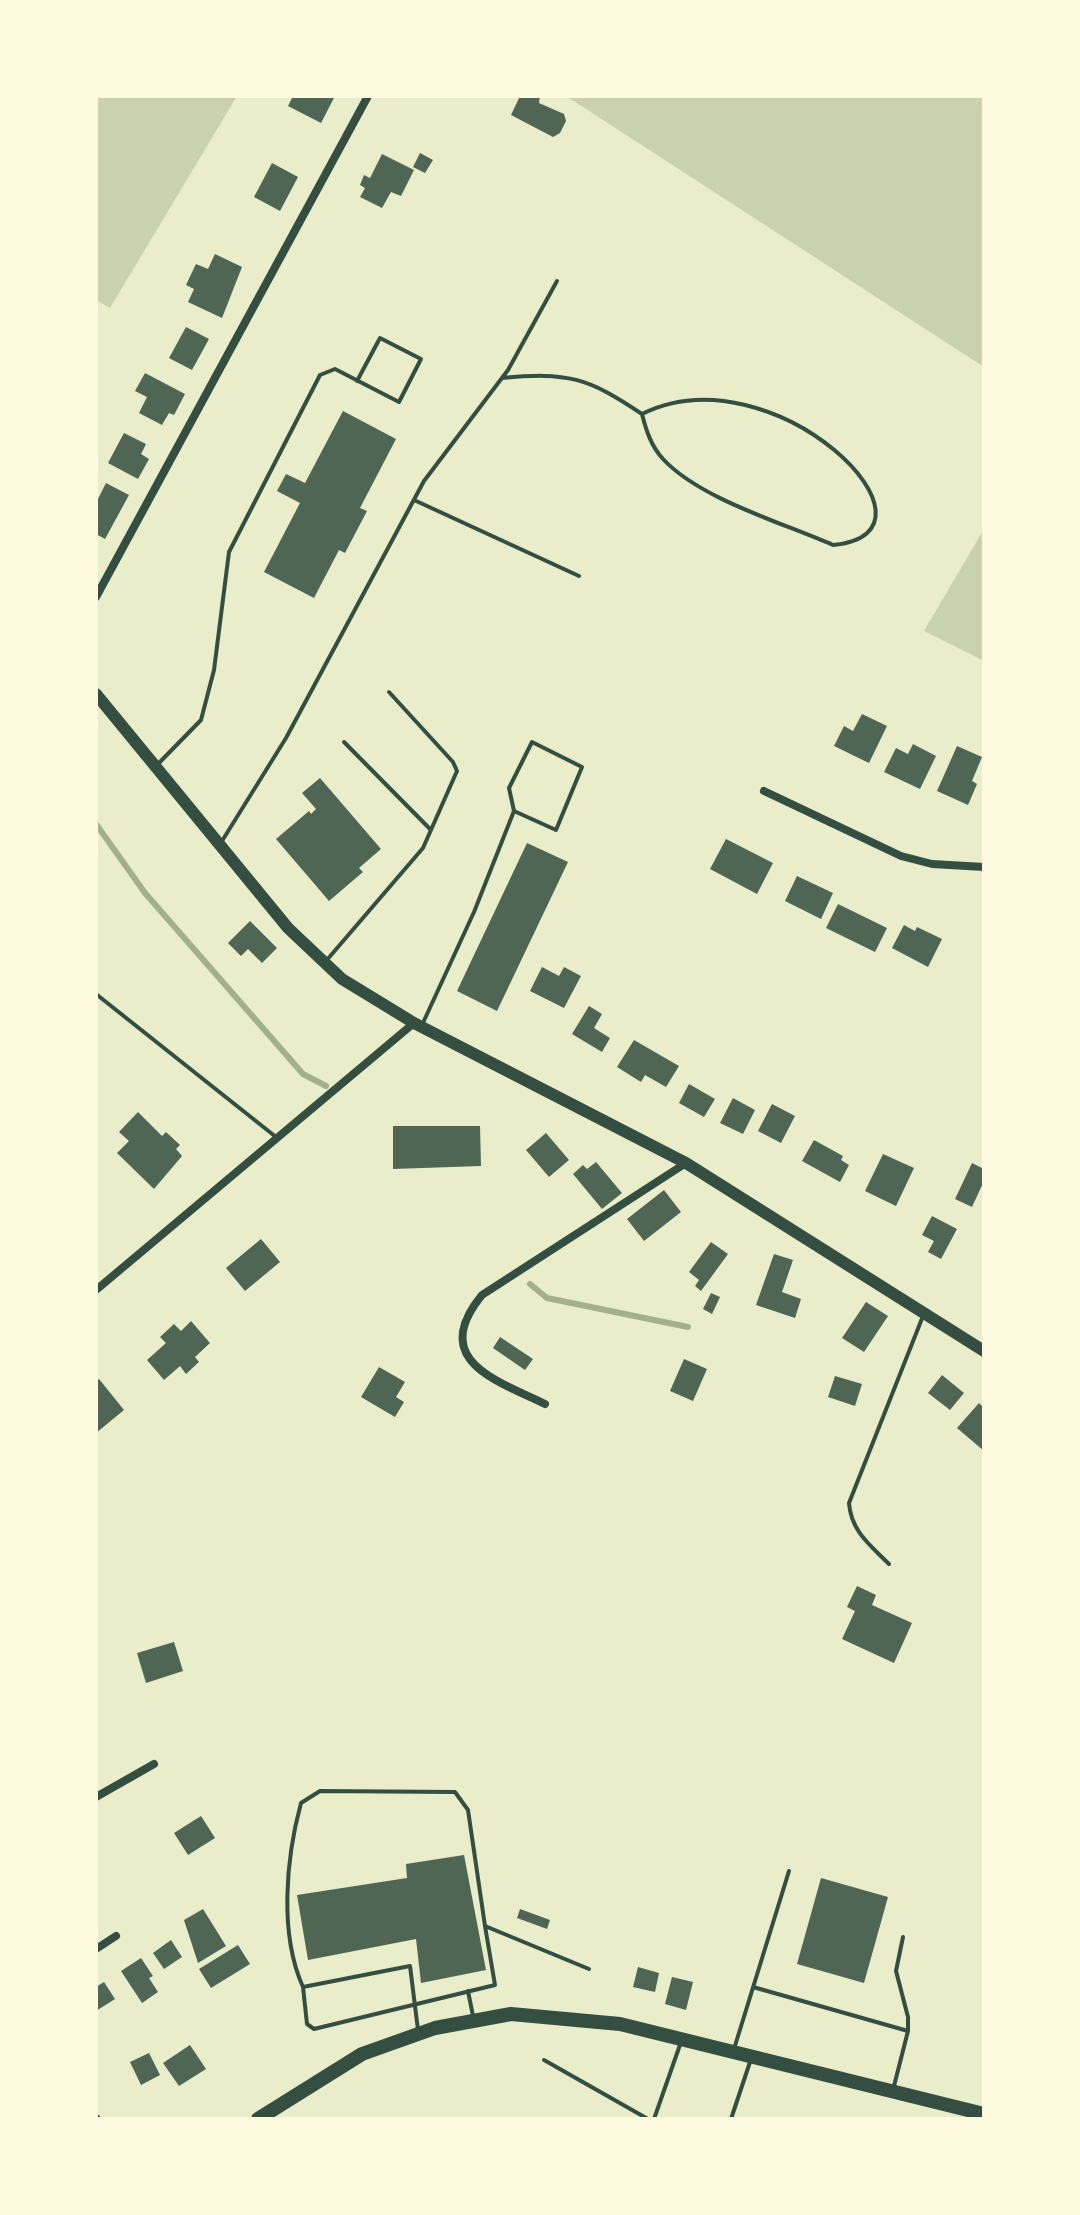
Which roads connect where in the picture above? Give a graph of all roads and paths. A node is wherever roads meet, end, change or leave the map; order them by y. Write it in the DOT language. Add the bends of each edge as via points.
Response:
graph roads {
  1 [pos="368,96"];
  2 [pos="557,281"];
  3 [pos="502,378"];
  4 [pos="357,381"];
  5 [pos="642,414"];
  6 [pos="414,500"];
  7 [pos="579,576"];
  8 [pos="96,597"];
  9 [pos="389,692"];
  10 [pos="96,694"];
  11 [pos="344,742"];
  12 [pos="156,767"];
  13 [pos="764,791"];
  14 [pos="514,811"];
  15 [pos="431,830"];
  16 [pos="220,844"];
  17 [pos="984,867"];
  18 [pos="324,963"];
  19 [pos="96,994"];
  20 [pos="418,1025"];
  21 [pos="277,1138"];
  22 [pos="686,1163"];
  23 [pos="96,1290"];
  24 [pos="924,1314"];
  25 [pos="984,1351"];
  26 [pos="545,1404"];
  27 [pos="889,1564"];
  28 [pos="154,1764"];
  29 [pos="96,1797"];
  30 [pos="789,1871"];
  31 [pos="485,1926"];
  32 [pos="116,1936"];
  33 [pos="903,1937"];
  34 [pos="96,1949"];
  35 [pos="589,1969"];
  36 [pos="303,1987"];
  37 [pos="753,1987"];
  38 [pos="468,1991"];
  39 [pos="414,2003"];
  40 [pos="474,2019"];
  41 [pos="908,2031"];
  42 [pos="418,2033"];
  43 [pos="682,2040"];
  44 [pos="733,2053"];
  45 [pos="752,2057"];
  46 [pos="544,2060"];
  47 [pos="892,2092"];
  48 [pos="984,2114"];
  49 [pos="258,2119"];
  50 [pos="651,2119"];
  51 [pos="731,2119"];
  1 -- 8 [label="street"];
  2 -- 3 [label="lane"];
  3 -- 5 [label="lane" via="550,374 584,380"];
  3 -- 6 [label="lane"];
  4 -- 4 [label="lane" via="399,402 421,359 380,338"];
  4 -- 12 [label="lane" via="335,369 320,375 274,460 226,563 214,670 201,720"];
  5 -- 5 [label="lane" via="646,434 661,457 716,494 833,545 853,543 874,522 877,504 868,484 850,462 803,427 753,405 701,398 666,402"];
  6 -- 7 [label="lane"];
  6 -- 16 [label="lane" via="286,738"];
  9 -- 15 [label="lane" via="457,771"];
  10 -- 12 [label="main road"];
  11 -- 15 [label="lane"];
  12 -- 16 [label="main road"];
  13 -- 17 [label="street" via="901,856"];
  14 -- 14 [label="lane" via="509,788 532,742 582,767 556,830"];
  14 -- 20 [label="lane" via="474,912"];
  15 -- 18 [label="lane" via="423,848"];
  16 -- 18 [label="main road" via="288,928"];
  18 -- 20 [label="main road"];
  19 -- 21 [label="lane"];
  20 -- 21 [label="street"];
  20 -- 22 [label="main road"];
  21 -- 23 [label="street"];
  22 -- 24 [label="main road"];
  22 -- 26 [label="street" via="482,1295 467,1314 463,1344 468,1361 483,1374"];
  24 -- 25 [label="main road"];
  24 -- 27 [label="lane" via="849,1503 859,1535"];
  28 -- 29 [label="street"];
  30 -- 37 [label="lane"];
  31 -- 35 [label="lane"];
  31 -- 36 [label="lane" via="468,1810 455,1792 320,1791 301,1803 286,1877 295,1970"];
  31 -- 38 [label="lane" via="495,1985"];
  32 -- 34 [label="street"];
  33 -- 41 [label="lane" via="896,1971"];
  36 -- 39 [label="lane" via="410,1966"];
  36 -- 39 [label="lane" via="307,2024 314,2029"];
  37 -- 41 [label="lane"];
  37 -- 44 [label="lane"];
  38 -- 39 [label="lane"];
  38 -- 40 [label="lane"];
  39 -- 42 [label="lane"];
  40 -- 42 [label="main road"];
  40 -- 43 [label="main road" via="511,2014 585,2019"];
  41 -- 47 [label="lane"];
  42 -- 49 [label="main road" via="362,2054"];
  43 -- 44 [label="main road"];
  43 -- 50 [label="lane"];
  44 -- 45 [label="main road"];
  45 -- 47 [label="main road"];
  45 -- 51 [label="lane"];
  46 -- 50 [label="lane"];
  47 -- 48 [label="main road"];
}
